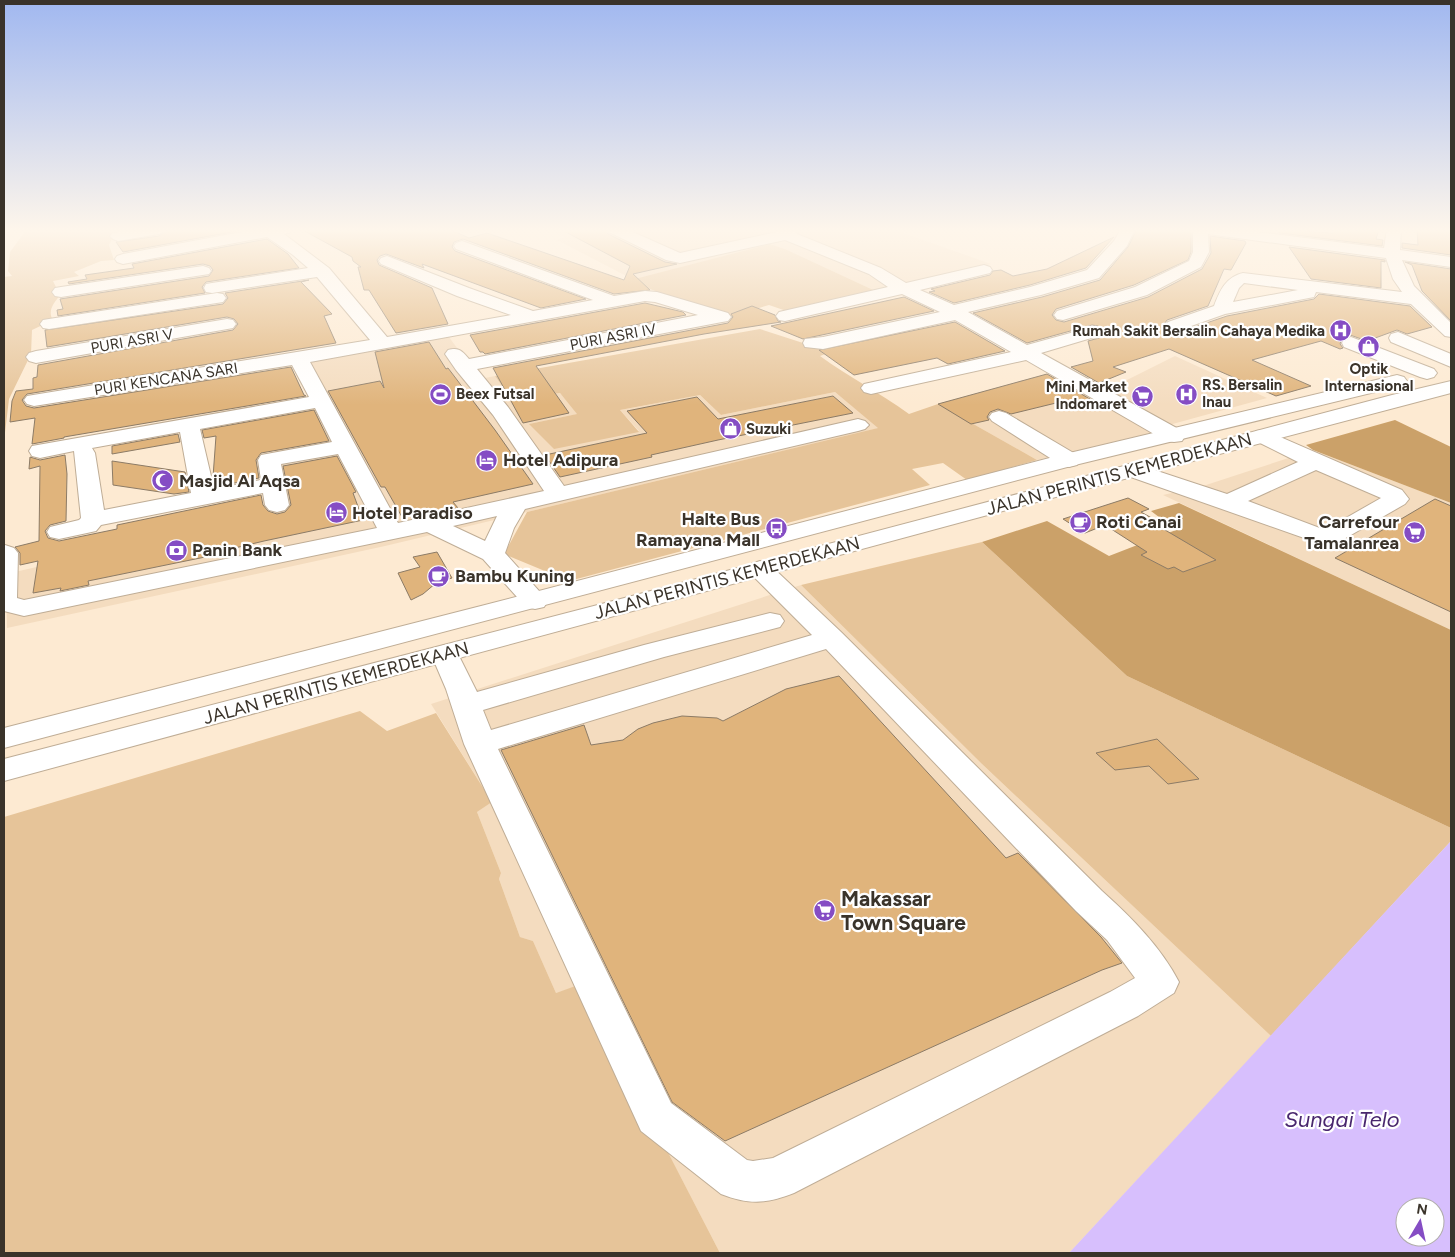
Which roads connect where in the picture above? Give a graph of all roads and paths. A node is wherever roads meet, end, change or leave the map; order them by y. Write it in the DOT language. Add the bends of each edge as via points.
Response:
graph roads {
  1 [pos="90,288"];
  2 [pos="212,288"];
  3 [pos="241,288"];
  4 [pos="337,288"];
  5 [pos="452,288"];
  6 [pos="575,288"];
  7 [pos="896,288"];
  8 [pos="900,288"];
  9 [pos="1049,288"];
  10 [pos="1147,288"];
  11 [pos="1231,288"];
  12 [pos="1332,288"];
  13 [pos="1407,288"];
  14 [pos="61,292"];
  15 [pos="463,292"];
  16 [pos="215,293"];
  17 [pos="653,296"];
  18 [pos="1415,299"];
  19 [pos="611,301"];
  20 [pos="1221,310"];
  21 [pos="955,313"];
  22 [pos="1063,314"];
  23 [pos="533,316"];
  24 [pos="784,316"];
  25 [pos="49,324"];
  26 [pos="469,326"];
  27 [pos="1174,326"];
  28 [pos="1092,332"];
  29 [pos="1451,332"];
  30 [pos="440,333"];
  31 [pos="1398,338"];
  32 [pos="382,343"];
  33 [pos="812,343"];
  34 [pos="1351,343"];
  35 [pos="235,345"];
  36 [pos="1027,353"];
  37 [pos="36,357"];
  38 [pos="298,358"];
  39 [pos="1451,361"];
  40 [pos="463,366"];
  41 [pos="1451,369"];
  42 [pos="1427,373"];
  43 [pos="1451,387"];
  44 [pos="871,388"];
  45 [pos="34,400"];
  46 [pos="321,400"];
  47 [pos="1308,402"];
  48 [pos="1335,416"];
  49 [pos="999,418"];
  50 [pos="189,425"];
  51 [pos="858,425"];
  52 [pos="1174,436"];
  53 [pos="1264,436"];
  54 [pos="345,446"];
  55 [pos="40,451"];
  56 [pos="84,453"];
  57 [pos="1069,460"];
  58 [pos="1316,462"];
  59 [pos="1134,470"];
  60 [pos="558,494"];
  61 [pos="204,497"];
  62 [pos="1228,502"];
  63 [pos="517,503"];
  64 [pos="93,518"];
  65 [pos="430,524"];
  66 [pos="58,532"];
  67 [pos="390,532"];
  68 [pos="4,552"];
  69 [pos="492,554"];
  70 [pos="760,569"];
  71 [pos="535,600"];
  72 [pos="770,621"];
  73 [pos="831,638"];
  74 [pos="654,651"];
  75 [pos="446,654"];
  76 [pos="680,683"];
  77 [pos="466,704"];
  78 [pos="4,738"];
  79 [pos="480,744"];
  80 [pos="4,770"];
  1 -- 14 [label="main road"];
  2 -- 16 [label="main road"];
  3 -- 16 [label="main road"];
  4 -- 32 [label="main road"];
  5 -- 15 [label="main road"];
  6 -- 19 [label="main road"];
  7 -- 24 [label="main road"];
  8 -- 21 [label="main road"];
  9 -- 21 [label="main road"];
  10 -- 22 [label="main road"];
  11 -- 20 [label="main road"];
  12 -- 18 [label="main road"];
  12 -- 20 [label="main road"];
  13 -- 18 [label="main road"];
  15 -- 23 [label="main road"];
  15 -- 26 [label="main road" via="460,304"];
  16 -- 25 [label="main road"];
  16 -- 35 [label="main road"];
  17 -- 19 [label="main road, PURI KENCANA SARI"];
  17 -- 40 [label="main road, PURI ASRI IV" via="722,317"];
  18 -- 29 [label="main road"];
  19 -- 23 [label="main road, PURI KENCANA SARI"];
  20 -- 27 [label="main road"];
  21 -- 33 [label="main road"];
  21 -- 36 [label="main road"];
  23 -- 26 [label="main road, PURI KENCANA SARI"];
  26 -- 30 [label="main road, PURI KENCANA SARI"];
  28 -- 36 [label="main road"];
  30 -- 32 [label="main road, PURI KENCANA SARI"];
  30 -- 40 [label="main road"];
  31 -- 39 [label="main road"];
  32 -- 38 [label="main road, PURI KENCANA SARI"];
  34 -- 42 [label="main road"];
  35 -- 37 [label="main road, PURI ASRI V"];
  35 -- 38 [label="main road, PURI KENCANA SARI"];
  35 -- 45 [label="main road, PURI KENCANA SARI"];
  36 -- 44 [label="main road"];
  36 -- 52 [label="main road"];
  38 -- 46 [label="main road"];
  40 -- 60 [label="main road" via="501,411"];
  41 -- 42 [label="main road, JALAN PERINTIS KEMERDEKAAN"];
  42 -- 47 [label="main road, JALAN PERINTIS KEMERDEKAAN"];
  43 -- 48 [label="main road, JALAN PERINTIS KEMERDEKAAN"];
  46 -- 50 [label="main road"];
  46 -- 54 [label="main road"];
  47 -- 48 [label="main road"];
  47 -- 52 [label="main road, JALAN PERINTIS KEMERDEKAAN"];
  48 -- 53 [label="main road, JALAN PERINTIS KEMERDEKAAN"];
  49 -- 57 [label="main road"];
  50 -- 55 [label="main road"];
  50 -- 61 [label="main road"];
  51 -- 60 [label="main road"];
  52 -- 57 [label="main road, JALAN PERINTIS KEMERDEKAAN"];
  53 -- 58 [label="main road"];
  53 -- 59 [label="main road, JALAN PERINTIS KEMERDEKAAN"];
  54 -- 61 [label="main road" via="269,460 276,495"];
  54 -- 67 [label="main road"];
  56 -- 64 [label="main road"];
  57 -- 71 [label="main road, JALAN PERINTIS KEMERDEKAAN"];
  58 -- 62 [label="main road"];
  58 -- 62 [label="main road" via="1397,499 1326,539"];
  59 -- 62 [label="main road"];
  59 -- 70 [label="main road, JALAN PERINTIS KEMERDEKAAN"];
  60 -- 63 [label="main road"];
  61 -- 64 [label="main road"];
  63 -- 65 [label="main road"];
  63 -- 69 [label="main road"];
  64 -- 66 [label="main road" via="87,526"];
  65 -- 67 [label="main road"];
  65 -- 69 [label="main road"];
  67 -- 68 [label="main road" via="24,608 4,601"];
  69 -- 71 [label="main road"];
  70 -- 73 [label="main road"];
  70 -- 75 [label="main road, JALAN PERINTIS KEMERDEKAAN"];
  71 -- 78 [label="main road, JALAN PERINTIS KEMERDEKAAN"];
  72 -- 74 [label="main road"];
  73 -- 76 [label="main road"];
  73 -- 79 [label="main road" via="1120,930 1160,982 1124,1004 778,1178 753,1182 737,1180 656,1117"];
  74 -- 76 [label="main road"];
  74 -- 77 [label="main road"];
  75 -- 77 [label="main road"];
  75 -- 80 [label="main road, JALAN PERINTIS KEMERDEKAAN"];
  76 -- 79 [label="main road"];
  77 -- 79 [label="main road"];
}
